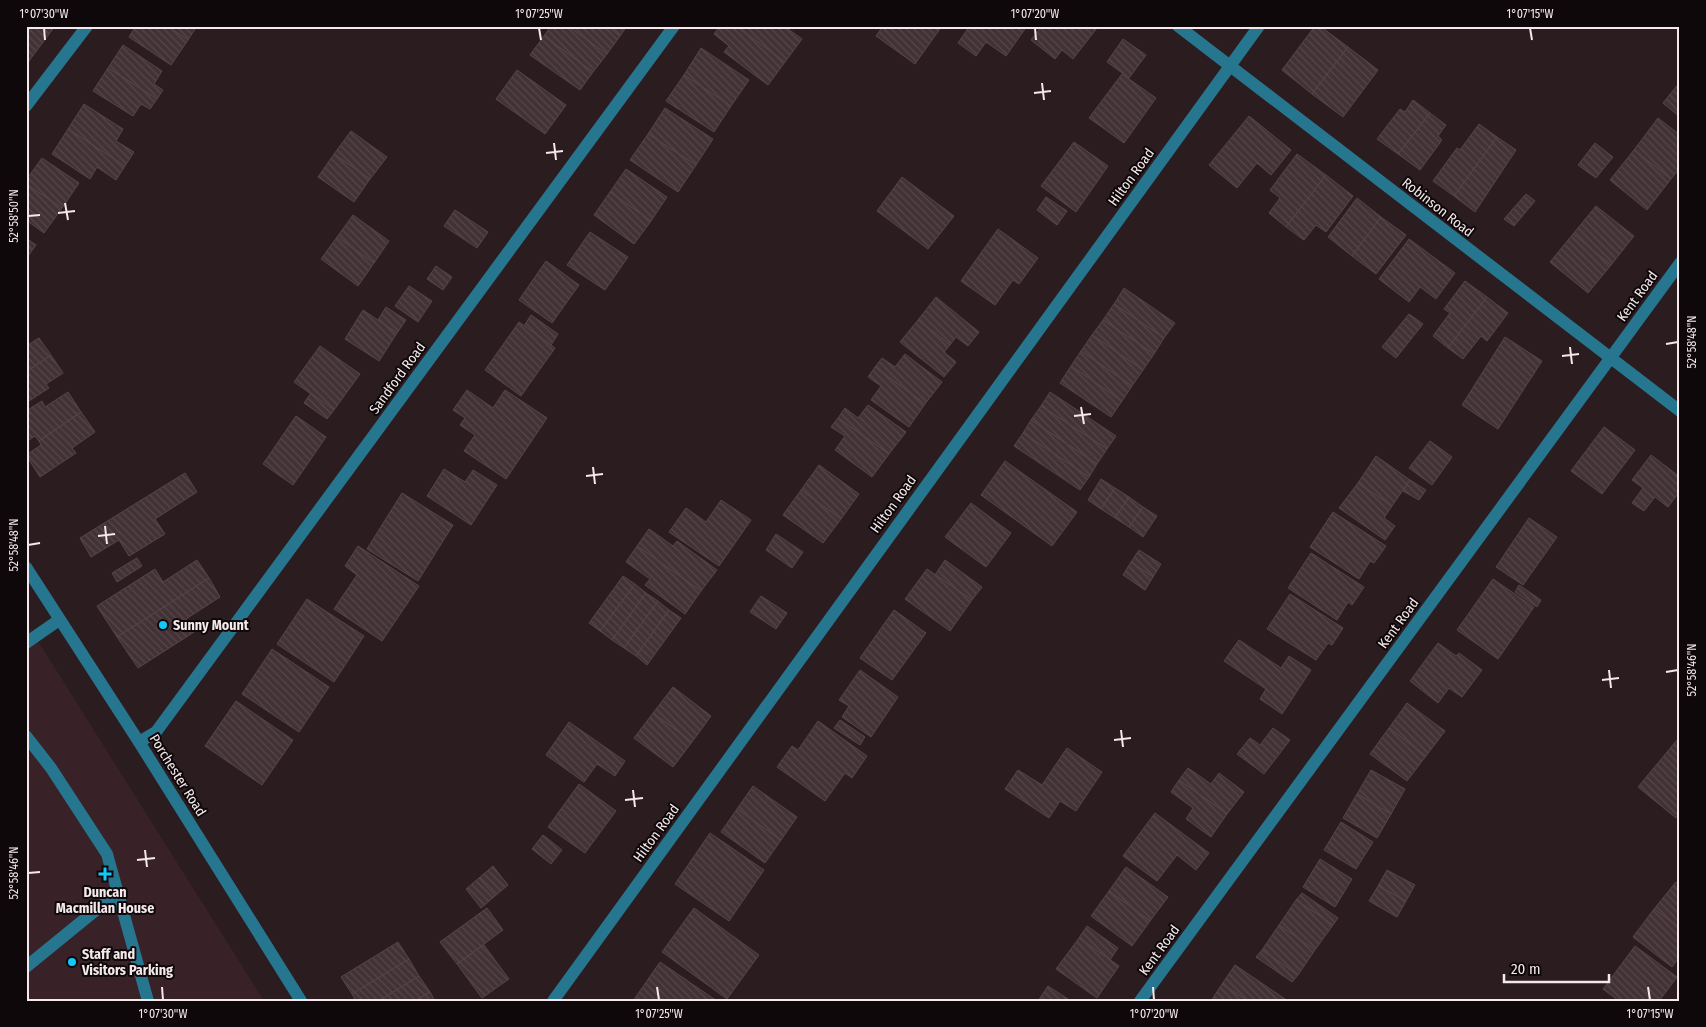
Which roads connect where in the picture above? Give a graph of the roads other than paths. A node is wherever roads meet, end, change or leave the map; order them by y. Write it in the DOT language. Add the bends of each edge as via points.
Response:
graph roads {
  1 [pos="87,26"];
  2 [pos="674,26"];
  3 [pos="1178,26"];
  4 [pos="1259,26"];
  5 [pos="1230,66"];
  6 [pos="26,106"];
  7 [pos="1680,263"];
  8 [pos="1610,358"];
  9 [pos="1680,411"];
  10 [pos="26,567"];
  11 [pos="60,620"];
  12 [pos="26,643"];
  13 [pos="26,736"];
  14 [pos="139,742"];
  15 [pos="118,892"];
  16 [pos="26,968"];
  17 [pos="148,1001"];
  18 [pos="301,1001"];
  19 [pos="552,1001"];
  20 [pos="1140,1001"];
  1 -- 6 [label="street"];
  2 -- 14 [label="street, Sandford Road" via="156,732"];
  3 -- 5 [label="street, Robinson Road"];
  4 -- 5 [label="street, Hilton Road"];
  5 -- 8 [label="street, Robinson Road"];
  5 -- 19 [label="street, Hilton Road"];
  7 -- 8 [label="street, Kent Road"];
  8 -- 9 [label="street, Robinson Road"];
  8 -- 20 [label="street, Kent Road"];
  10 -- 11 [label="street, Porchester Road"];
  11 -- 12 [label="street"];
  11 -- 14 [label="street, Porchester Road"];
  13 -- 15 [label="street" via="51,768 107,854"];
  14 -- 18 [label="street, Porchester Road"];
  15 -- 16 [label="street"];
  15 -- 17 [label="street"];
}
